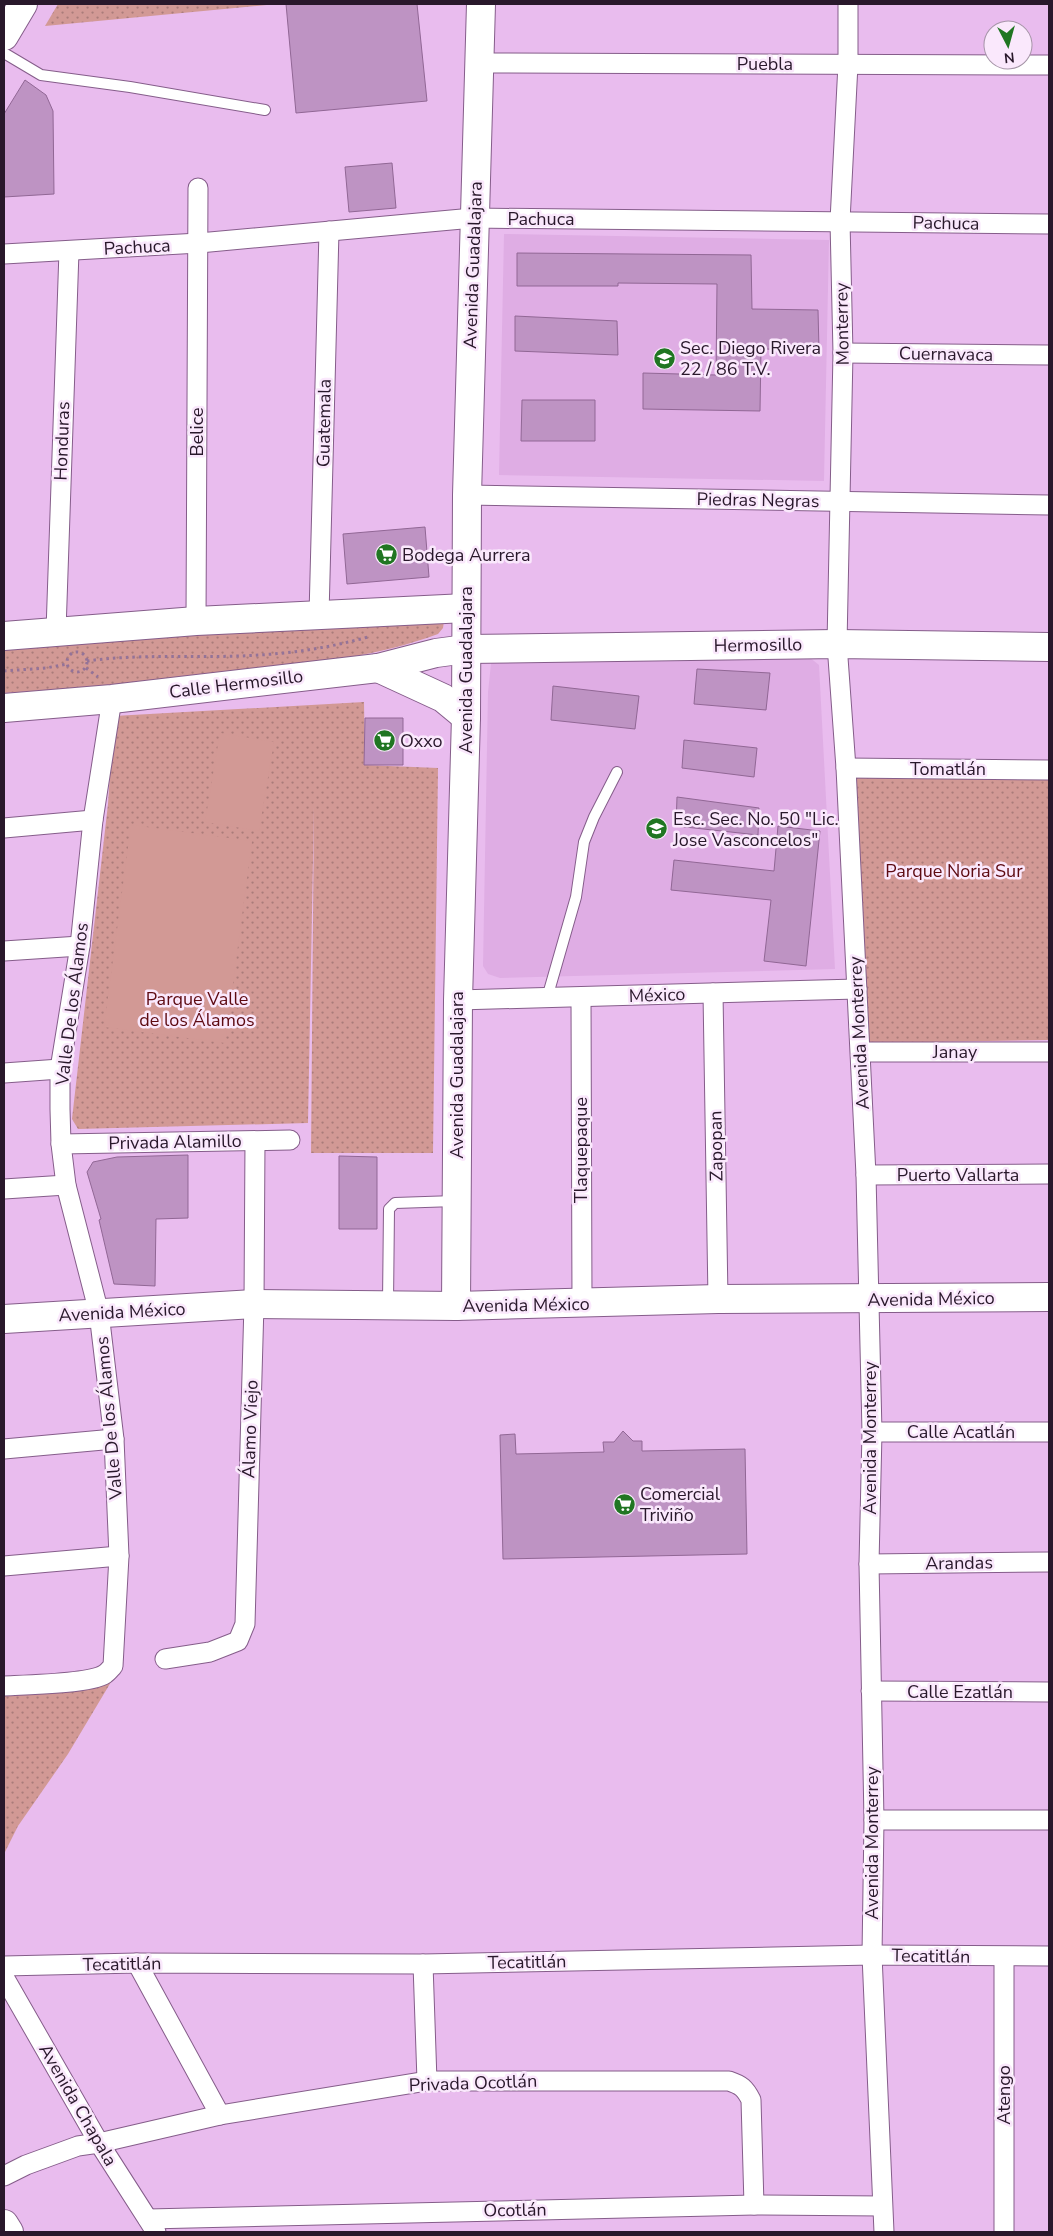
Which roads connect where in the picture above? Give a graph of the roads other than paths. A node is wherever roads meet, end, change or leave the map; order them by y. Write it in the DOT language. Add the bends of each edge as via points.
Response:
graph roads {
  1 [pos="23,4"];
  2 [pos="481,4"];
  3 [pos="848,4"];
  4 [pos="4,36"];
  5 [pos="4,53"];
  6 [pos="480,63"];
  7 [pos="848,64"];
  8 [pos="1049,65"];
  9 [pos="265,110"];
  10 [pos="198,188"];
  11 [pos="473,218"];
  12 [pos="840,221"];
  13 [pos="1049,224"];
  14 [pos="329,231"];
  15 [pos="199,243"];
  16 [pos="69,251"];
  17 [pos="4,254"];
  18 [pos="843,353"];
  19 [pos="1049,355"];
  20 [pos="467,495"];
  21 [pos="840,501"];
  22 [pos="1049,505"];
  23 [pos="466,608"];
  24 [pos="319,614"];
  25 [pos="196,621"];
  26 [pos="56,631"];
  27 [pos="4,636"];
  28 [pos="836,644"];
  29 [pos="1049,647"];
  30 [pos="466,649"];
  31 [pos="378,668"];
  32 [pos="112,699"];
  33 [pos="4,708"];
  34 [pos="466,717"];
  35 [pos="846,768"];
  36 [pos="1049,770"];
  37 [pos="617,772"];
  38 [pos="93,820"];
  39 [pos="4,828"];
  40 [pos="80,946"];
  41 [pos="4,951"];
  42 [pos="857,989"];
  43 [pos="713,994"];
  44 [pos="581,997"];
  45 [pos="546,998"];
  46 [pos="458,1000"];
  47 [pos="861,1052"];
  48 [pos="1049,1052"];
  49 [pos="60,1069"];
  50 [pos="4,1073"];
  51 [pos="290,1140"];
  52 [pos="255,1141"];
  53 [pos="61,1144"];
  54 [pos="1049,1174"];
  55 [pos="866,1175"];
  56 [pos="66,1185"];
  57 [pos="4,1189"];
  58 [pos="456,1201"];
  59 [pos="456,1242"];
  60 [pos="1049,1297"];
  61 [pos="718,1299"];
  62 [pos="869,1300"];
  63 [pos="254,1304"];
  64 [pos="582,1304"];
  65 [pos="511,1305"];
  66 [pos="388,1306"];
  67 [pos="456,1306"];
  68 [pos="99,1314"];
  69 [pos="4,1319"];
  70 [pos="872,1432"];
  71 [pos="1049,1432"];
  72 [pos="114,1439"];
  73 [pos="4,1449"];
  74 [pos="119,1556"];
  75 [pos="1049,1562"];
  76 [pos="869,1564"];
  77 [pos="4,1566"];
  78 [pos="165,1659"];
  79 [pos="4,1686"];
  80 [pos="871,1691"];
  81 [pos="1049,1692"];
  82 [pos="874,1820"];
  83 [pos="1049,1820"];
  84 [pos="872,1955"];
  85 [pos="1049,1956"];
  86 [pos="1004,1957"];
  87 [pos="137,1963"];
  88 [pos="423,1964"];
  89 [pos="4,1966"];
  90 [pos="4,1977"];
  91 [pos="427,2081"];
  92 [pos="220,2115"];
  93 [pos="99,2144"];
  94 [pos="4,2176"];
  95 [pos="754,2205"];
  96 [pos="882,2206"];
  97 [pos="4,2224"];
  98 [pos="152,2225"];
  99 [pos="9,2232"];
  100 [pos="884,2232"];
  101 [pos="1004,2232"];
  1 -- 4 [label="street"];
  2 -- 6 [label="street, Avenida Guadalajara"];
  3 -- 7 [label="street, Monterrey"];
  5 -- 9 [label="lane" via="41,75"];
  6 -- 7 [label="street, Puebla"];
  6 -- 11 [label="street, Avenida Guadalajara"];
  7 -- 8 [label="street, Puebla"];
  7 -- 12 [label="street, Monterrey"];
  10 -- 15 [label="street, Belice"];
  11 -- 12 [label="street, Pachuca"];
  11 -- 14 [label="street, Pachuca"];
  11 -- 20 [label="street, Avenida Guadalajara"];
  12 -- 13 [label="street, Pachuca"];
  12 -- 18 [label="street, Monterrey"];
  14 -- 15 [label="street, Pachuca"];
  14 -- 24 [label="street, Guatemala"];
  15 -- 16 [label="street, Pachuca"];
  15 -- 25 [label="street, Belice"];
  16 -- 17 [label="street, Pachuca"];
  16 -- 26 [label="street, Honduras"];
  18 -- 19 [label="street, Cuernavaca"];
  18 -- 21 [label="street, Monterrey"];
  20 -- 21 [label="street, Piedras Negras"];
  20 -- 23 [label="street, Avenida Guadalajara"];
  21 -- 22 [label="street, Piedras Negras"];
  21 -- 28 [label="street, Monterrey"];
  23 -- 24 [label="street"];
  23 -- 30 [label="street, Avenida Guadalajara"];
  24 -- 25 [label="street"];
  25 -- 26 [label="street"];
  26 -- 27 [label="street"];
  28 -- 29 [label="street, Hermosillo"];
  28 -- 30 [label="street, Hermosillo"];
  28 -- 35 [label="street, Avenida Monterrey"];
  30 -- 31 [label="street, Calle Hermosillo"];
  30 -- 34 [label="street, Avenida Guadalajara"];
  31 -- 32 [label="street, Calle Hermosillo"];
  31 -- 34 [label="street" via="420,685"];
  32 -- 33 [label="street, Calle Hermosillo"];
  32 -- 38 [label="street, Valle De los Álamos"];
  34 -- 46 [label="street, Avenida Guadalajara"];
  35 -- 36 [label="street, Tomatlán"];
  35 -- 42 [label="street, Avenida Monterrey"];
  37 -- 45 [label="lane" via="584,842 576,897"];
  38 -- 39 [label="street"];
  38 -- 40 [label="street, Valle De los Álamos"];
  40 -- 41 [label="street"];
  40 -- 49 [label="street, Valle De los Álamos"];
  42 -- 43 [label="street, México"];
  42 -- 47 [label="street, Avenida Monterrey"];
  43 -- 44 [label="street, México"];
  43 -- 61 [label="street, Zapopan"];
  44 -- 45 [label="street, México"];
  44 -- 64 [label="street, Tlaquepaque"];
  45 -- 46 [label="street, México"];
  46 -- 58 [label="street, Avenida Guadalajara"];
  47 -- 48 [label="street, Janay"];
  47 -- 55 [label="street, Avenida Monterrey"];
  49 -- 50 [label="street"];
  49 -- 53 [label="street, Valle De los Álamos"];
  51 -- 52 [label="street, Privada Alamillo"];
  52 -- 53 [label="street, Privada Alamillo"];
  52 -- 63 [label="street, Álamo Viejo"];
  53 -- 56 [label="street, Valle De los Álamos"];
  54 -- 55 [label="street, Puerto Vallarta"];
  55 -- 62 [label="street, Avenida Monterrey"];
  56 -- 57 [label="street"];
  56 -- 68 [label="street, Valle De los Álamos"];
  58 -- 59 [label="street, Avenida Guadalajara"];
  58 -- 66 [label="lane" via="396,1203 389,1209"];
  59 -- 65 [label="street" via="474,1287 481,1294"];
  59 -- 67 [label="street, Avenida Guadalajara"];
  60 -- 62 [label="street, Avenida México"];
  61 -- 62 [label="street, Avenida México"];
  61 -- 64 [label="street, Avenida México"];
  62 -- 70 [label="street, Avenida Monterrey"];
  63 -- 66 [label="street, Avenida México"];
  63 -- 68 [label="street, Avenida México"];
  63 -- 78 [label="street, Álamo Viejo" via="245,1624 238,1641 210,1652"];
  64 -- 65 [label="street, Avenida México"];
  65 -- 67 [label="street, Avenida México"];
  66 -- 67 [label="street, Avenida México"];
  68 -- 69 [label="street, Avenida México"];
  68 -- 72 [label="street, Valle De los Álamos"];
  70 -- 71 [label="street, Calle Acatlán"];
  70 -- 76 [label="street, Avenida Monterrey"];
  72 -- 73 [label="street"];
  72 -- 74 [label="street, Valle De los Álamos"];
  74 -- 77 [label="street"];
  74 -- 79 [label="street, Valle De los Álamos" via="114,1666 104,1675 91,1678"];
  75 -- 76 [label="street, Arandas"];
  76 -- 80 [label="street, Avenida Monterrey"];
  80 -- 81 [label="street, Calle Ezatlán"];
  80 -- 82 [label="street, Avenida Monterrey"];
  82 -- 83 [label="street"];
  82 -- 84 [label="street, Avenida Monterrey"];
  84 -- 86 [label="street, Tecatitlán"];
  84 -- 88 [label="street, Tecatitlán"];
  84 -- 96 [label="street, Avenida Monterrey"];
  85 -- 86 [label="street, Tecatitlán"];
  86 -- 101 [label="street, Atengo"];
  87 -- 88 [label="street, Tecatitlán"];
  87 -- 89 [label="street, Tecatitlán"];
  87 -- 92 [label="street"];
  88 -- 91 [label="street"];
  90 -- 93 [label="street, Avenida Chapala"];
  91 -- 92 [label="street, Privada Ocotlán"];
  91 -- 95 [label="street, Privada Ocotlán" via="728,2081 740,2085 751,2100"];
  92 -- 93 [label="street, Privada Ocotlán"];
  93 -- 94 [label="street, Privada Ocotlán" via="78,2146"];
  93 -- 98 [label="street, Avenida Chapala"];
  95 -- 96 [label="street, Ocotlán"];
  95 -- 98 [label="street, Ocotlán"];
  96 -- 100 [label="street, Avenida Monterrey"];
  97 -- 99 [label="street"];
}
